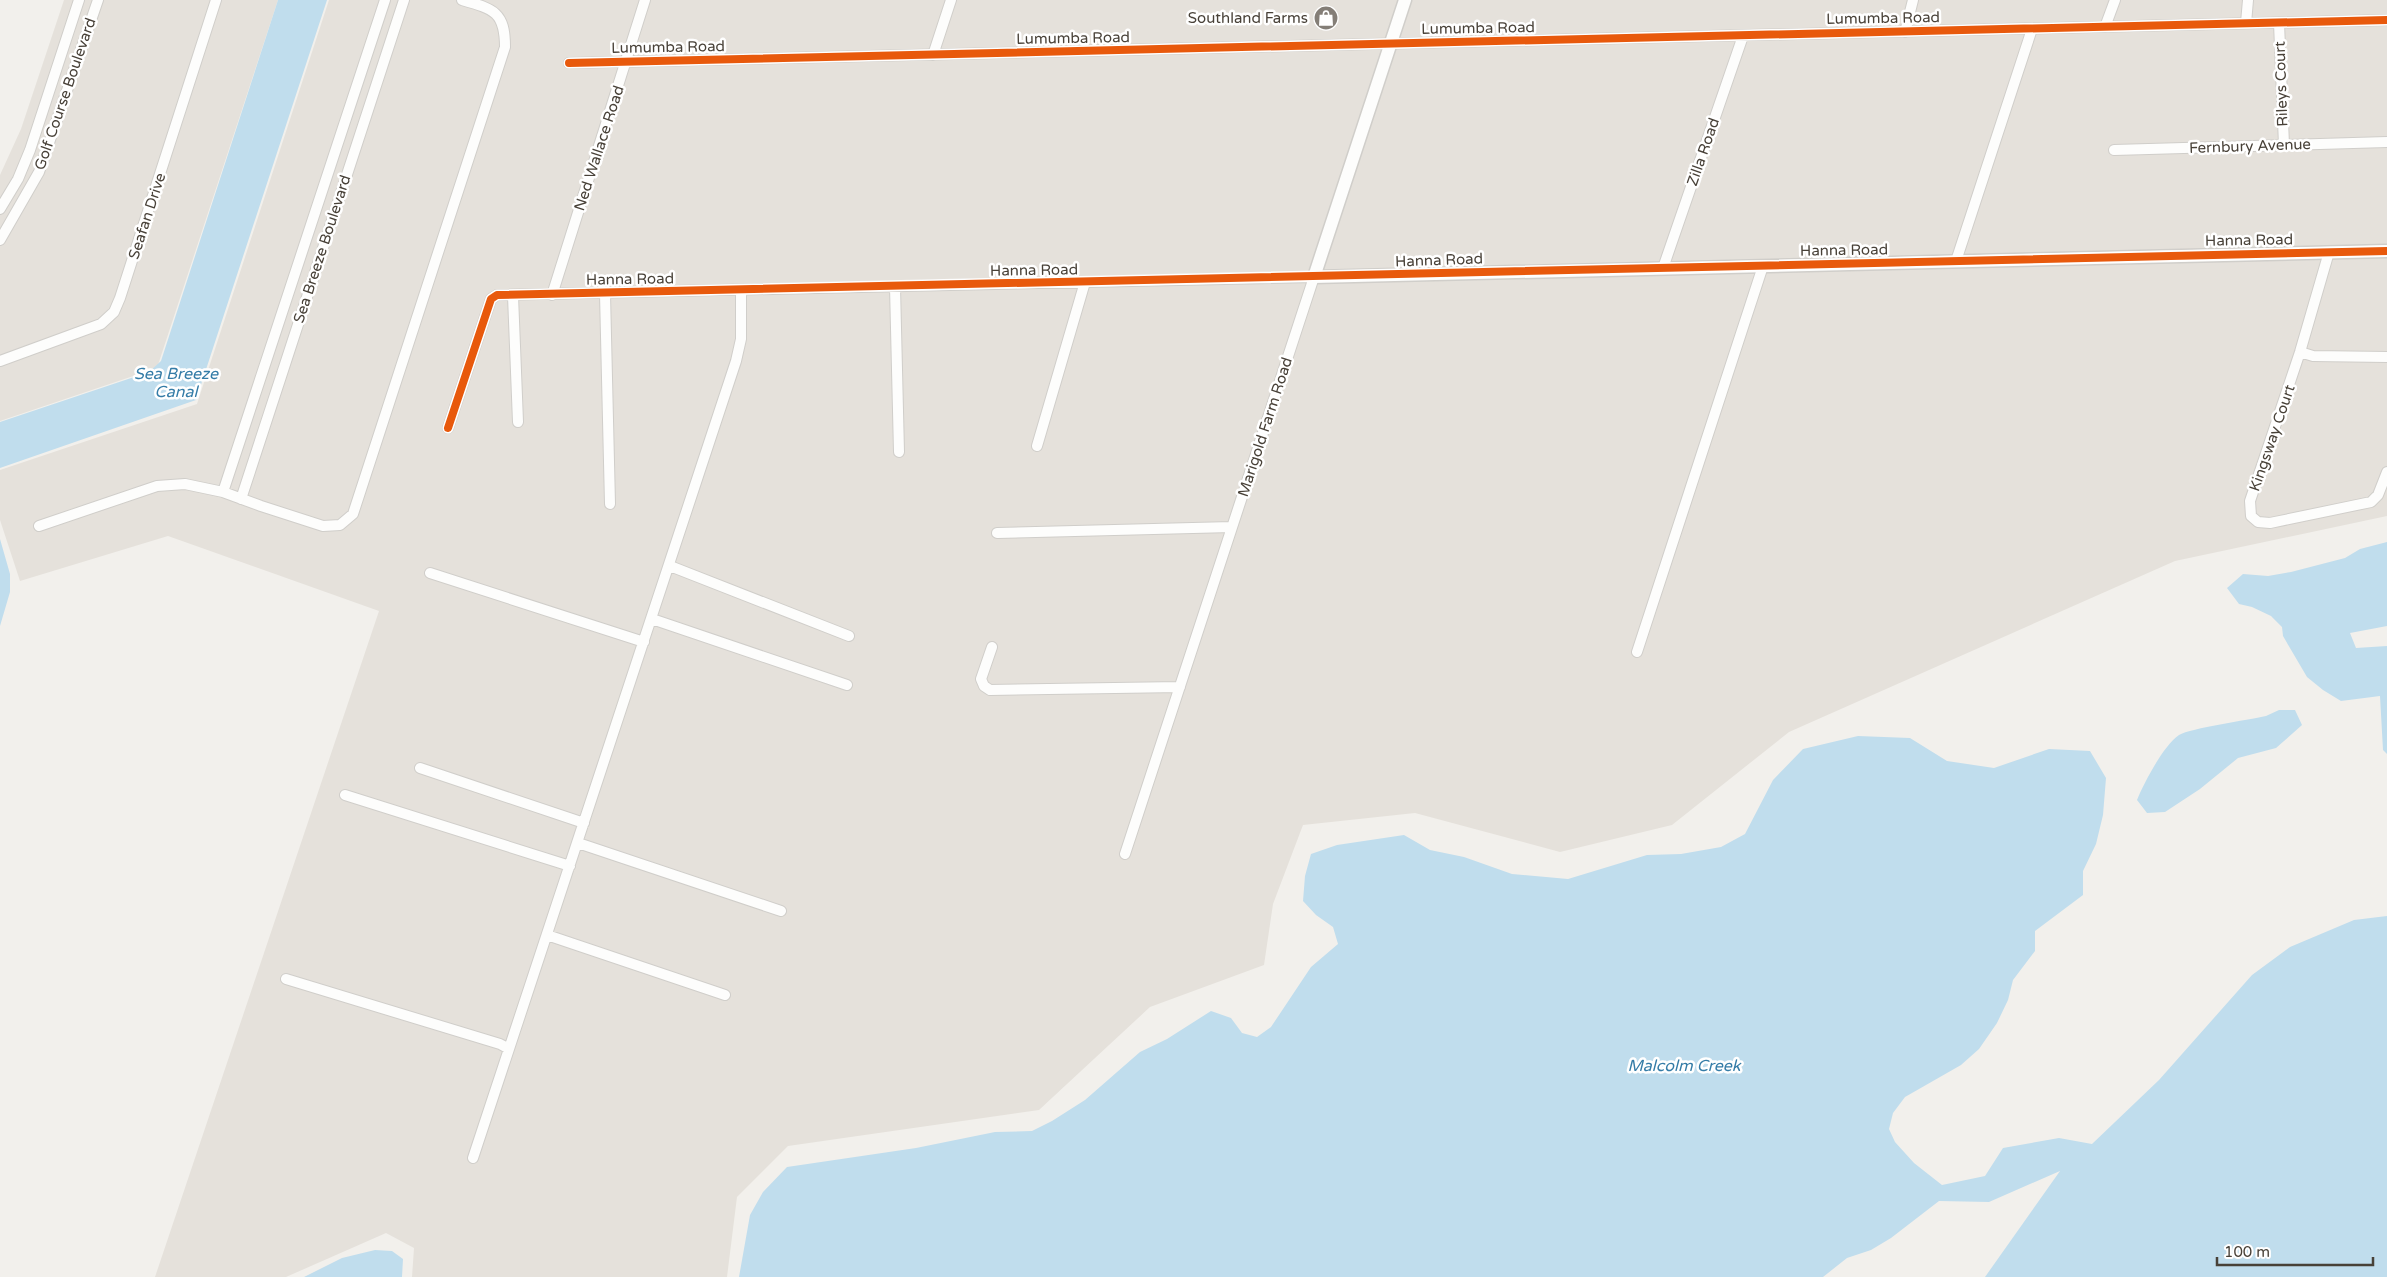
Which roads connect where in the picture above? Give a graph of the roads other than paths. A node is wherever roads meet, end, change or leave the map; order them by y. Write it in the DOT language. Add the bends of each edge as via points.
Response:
graph roads {
  1 [pos="79,0"];
  2 [pos="98,0"];
  3 [pos="216,0"];
  4 [pos="385,0"];
  5 [pos="404,0"];
  6 [pos="462,0"];
  7 [pos="645,0"];
  8 [pos="951,0"];
  9 [pos="1405,0"];
  10 [pos="1913,0"];
  11 [pos="2115,0"];
  12 [pos="2248,0"];
  13 [pos="2387,20"];
  14 [pos="2246,23"];
  15 [pos="2279,23"];
  16 [pos="2105,27"];
  17 [pos="2032,29"];
  18 [pos="1905,32"];
  19 [pos="1743,36"];
  20 [pos="1390,44"];
  21 [pos="933,55"];
  22 [pos="626,62"];
  23 [pos="569,63"];
  24 [pos="2387,142"];
  25 [pos="2284,145"];
  26 [pos="2114,150"];
  27 [pos="0,209"];
  28 [pos="0,240"];
  29 [pos="2387,251"];
  30 [pos="2329,252"];
  31 [pos="1956,261"];
  32 [pos="1762,266"];
  33 [pos="1663,268"];
  34 [pos="1314,277"];
  35 [pos="1085,282"];
  36 [pos="895,287"];
  37 [pos="741,290"];
  38 [pos="605,294"];
  39 [pos="552,295"];
  40 [pos="513,296"];
  41 [pos="2300,352"];
  42 [pos="2387,357"];
  43 [pos="0,361"];
  44 [pos="518,422"];
  45 [pos="448,428"];
  46 [pos="1037,446"];
  47 [pos="899,452"];
  48 [pos="2387,472"];
  49 [pos="223,492"];
  50 [pos="241,499"];
  51 [pos="610,504"];
  52 [pos="39,526"];
  53 [pos="1232,527"];
  54 [pos="996,533"];
  55 [pos="670,566"];
  56 [pos="430,573"];
  57 [pos="652,619"];
  58 [pos="849,636"];
  59 [pos="644,642"];
  60 [pos="992,647"];
  61 [pos="1637,652"];
  62 [pos="848,685"];
  63 [pos="1180,687"];
  64 [pos="420,768"];
  65 [pos="345,795"];
  66 [pos="584,823"];
  67 [pos="578,843"];
  68 [pos="1125,854"];
  69 [pos="570,866"];
  70 [pos="781,911"];
  71 [pos="547,935"];
  72 [pos="286,979"];
  73 [pos="726,995"];
  74 [pos="509,1049"];
  75 [pos="473,1158"];
  1 -- 27 [label="street, Golf Course Boulevard" via="30,150"];
  2 -- 28 [label="street, Golf Course Boulevard" via="39,172"];
  3 -- 43 [label="street, Seafan Drive" via="114,312 101,324"];
  4 -- 49 [label="street, Sea Breeze Boulevard"];
  5 -- 50 [label="street, Sea Breeze Boulevard"];
  6 -- 50 [label="street" via="485,6 502,20 506,47 353,514 348,521 332,527 310,523"];
  7 -- 22 [label="street, Ned Wallace Road"];
  8 -- 21 [label="street"];
  9 -- 20 [label="street, Marigold Farm Road"];
  10 -- 18 [label="street"];
  11 -- 16 [label="street"];
  12 -- 14 [label="street"];
  13 -- 15 [label="street, Lumumba Road"];
  14 -- 15 [label="street, Lumumba Road"];
  14 -- 16 [label="street, Lumumba Road"];
  15 -- 25 [label="street, Rileys Court"];
  16 -- 17 [label="street, Lumumba Road"];
  17 -- 18 [label="street, Lumumba Road"];
  17 -- 31 [label="street"];
  18 -- 19 [label="street, Lumumba Road"];
  19 -- 20 [label="street, Lumumba Road"];
  19 -- 33 [label="street, Zilla Road"];
  20 -- 21 [label="street, Lumumba Road"];
  20 -- 34 [label="street, Marigold Farm Road"];
  21 -- 22 [label="street, Lumumba Road"];
  22 -- 23 [label="street, Lumumba Road"];
  22 -- 39 [label="street, Ned Wallace Road"];
  24 -- 25 [label="street, Fernbury Avenue"];
  25 -- 26 [label="street, Fernbury Avenue"];
  29 -- 30 [label="street, Hanna Road"];
  30 -- 31 [label="street, Hanna Road"];
  30 -- 41 [label="street, Kingsway Court"];
  31 -- 32 [label="street, Hanna Road"];
  32 -- 33 [label="street, Hanna Road"];
  32 -- 61 [label="street"];
  33 -- 34 [label="street, Hanna Road"];
  34 -- 35 [label="street, Hanna Road"];
  34 -- 53 [label="street, Marigold Farm Road"];
  35 -- 36 [label="street, Hanna Road"];
  35 -- 46 [label="street"];
  36 -- 37 [label="street, Hanna Road"];
  36 -- 47 [label="street"];
  37 -- 38 [label="street, Hanna Road"];
  37 -- 55 [label="street" via="739,350"];
  38 -- 39 [label="street, Hanna Road"];
  38 -- 51 [label="street"];
  39 -- 40 [label="street, Hanna Road"];
  40 -- 44 [label="street"];
  40 -- 45 [label="street, Hanna Road" via="493,297"];
  41 -- 42 [label="street" via="2313,356"];
  41 -- 48 [label="street, Kingsway Court" via="2250,501 2251,516 2258,522 2270,523 2370,502 2378,495"];
  49 -- 50 [label="street"];
  49 -- 52 [label="street" via="185,484 157,486"];
  53 -- 54 [label="street"];
  53 -- 63 [label="street, Marigold Farm Road"];
  55 -- 57 [label="street"];
  55 -- 58 [label="street"];
  56 -- 59 [label="street"];
  57 -- 59 [label="street"];
  57 -- 62 [label="street"];
  59 -- 66 [label="street"];
  60 -- 63 [label="street" via="981,675 984,686 990,690"];
  63 -- 68 [label="street, Marigold Farm Road"];
  64 -- 66 [label="street"];
  65 -- 69 [label="street"];
  66 -- 67 [label="street"];
  67 -- 69 [label="street"];
  67 -- 70 [label="street"];
  69 -- 71 [label="street"];
  71 -- 73 [label="street"];
  71 -- 74 [label="street"];
  72 -- 74 [label="street"];
  74 -- 75 [label="street"];
}
